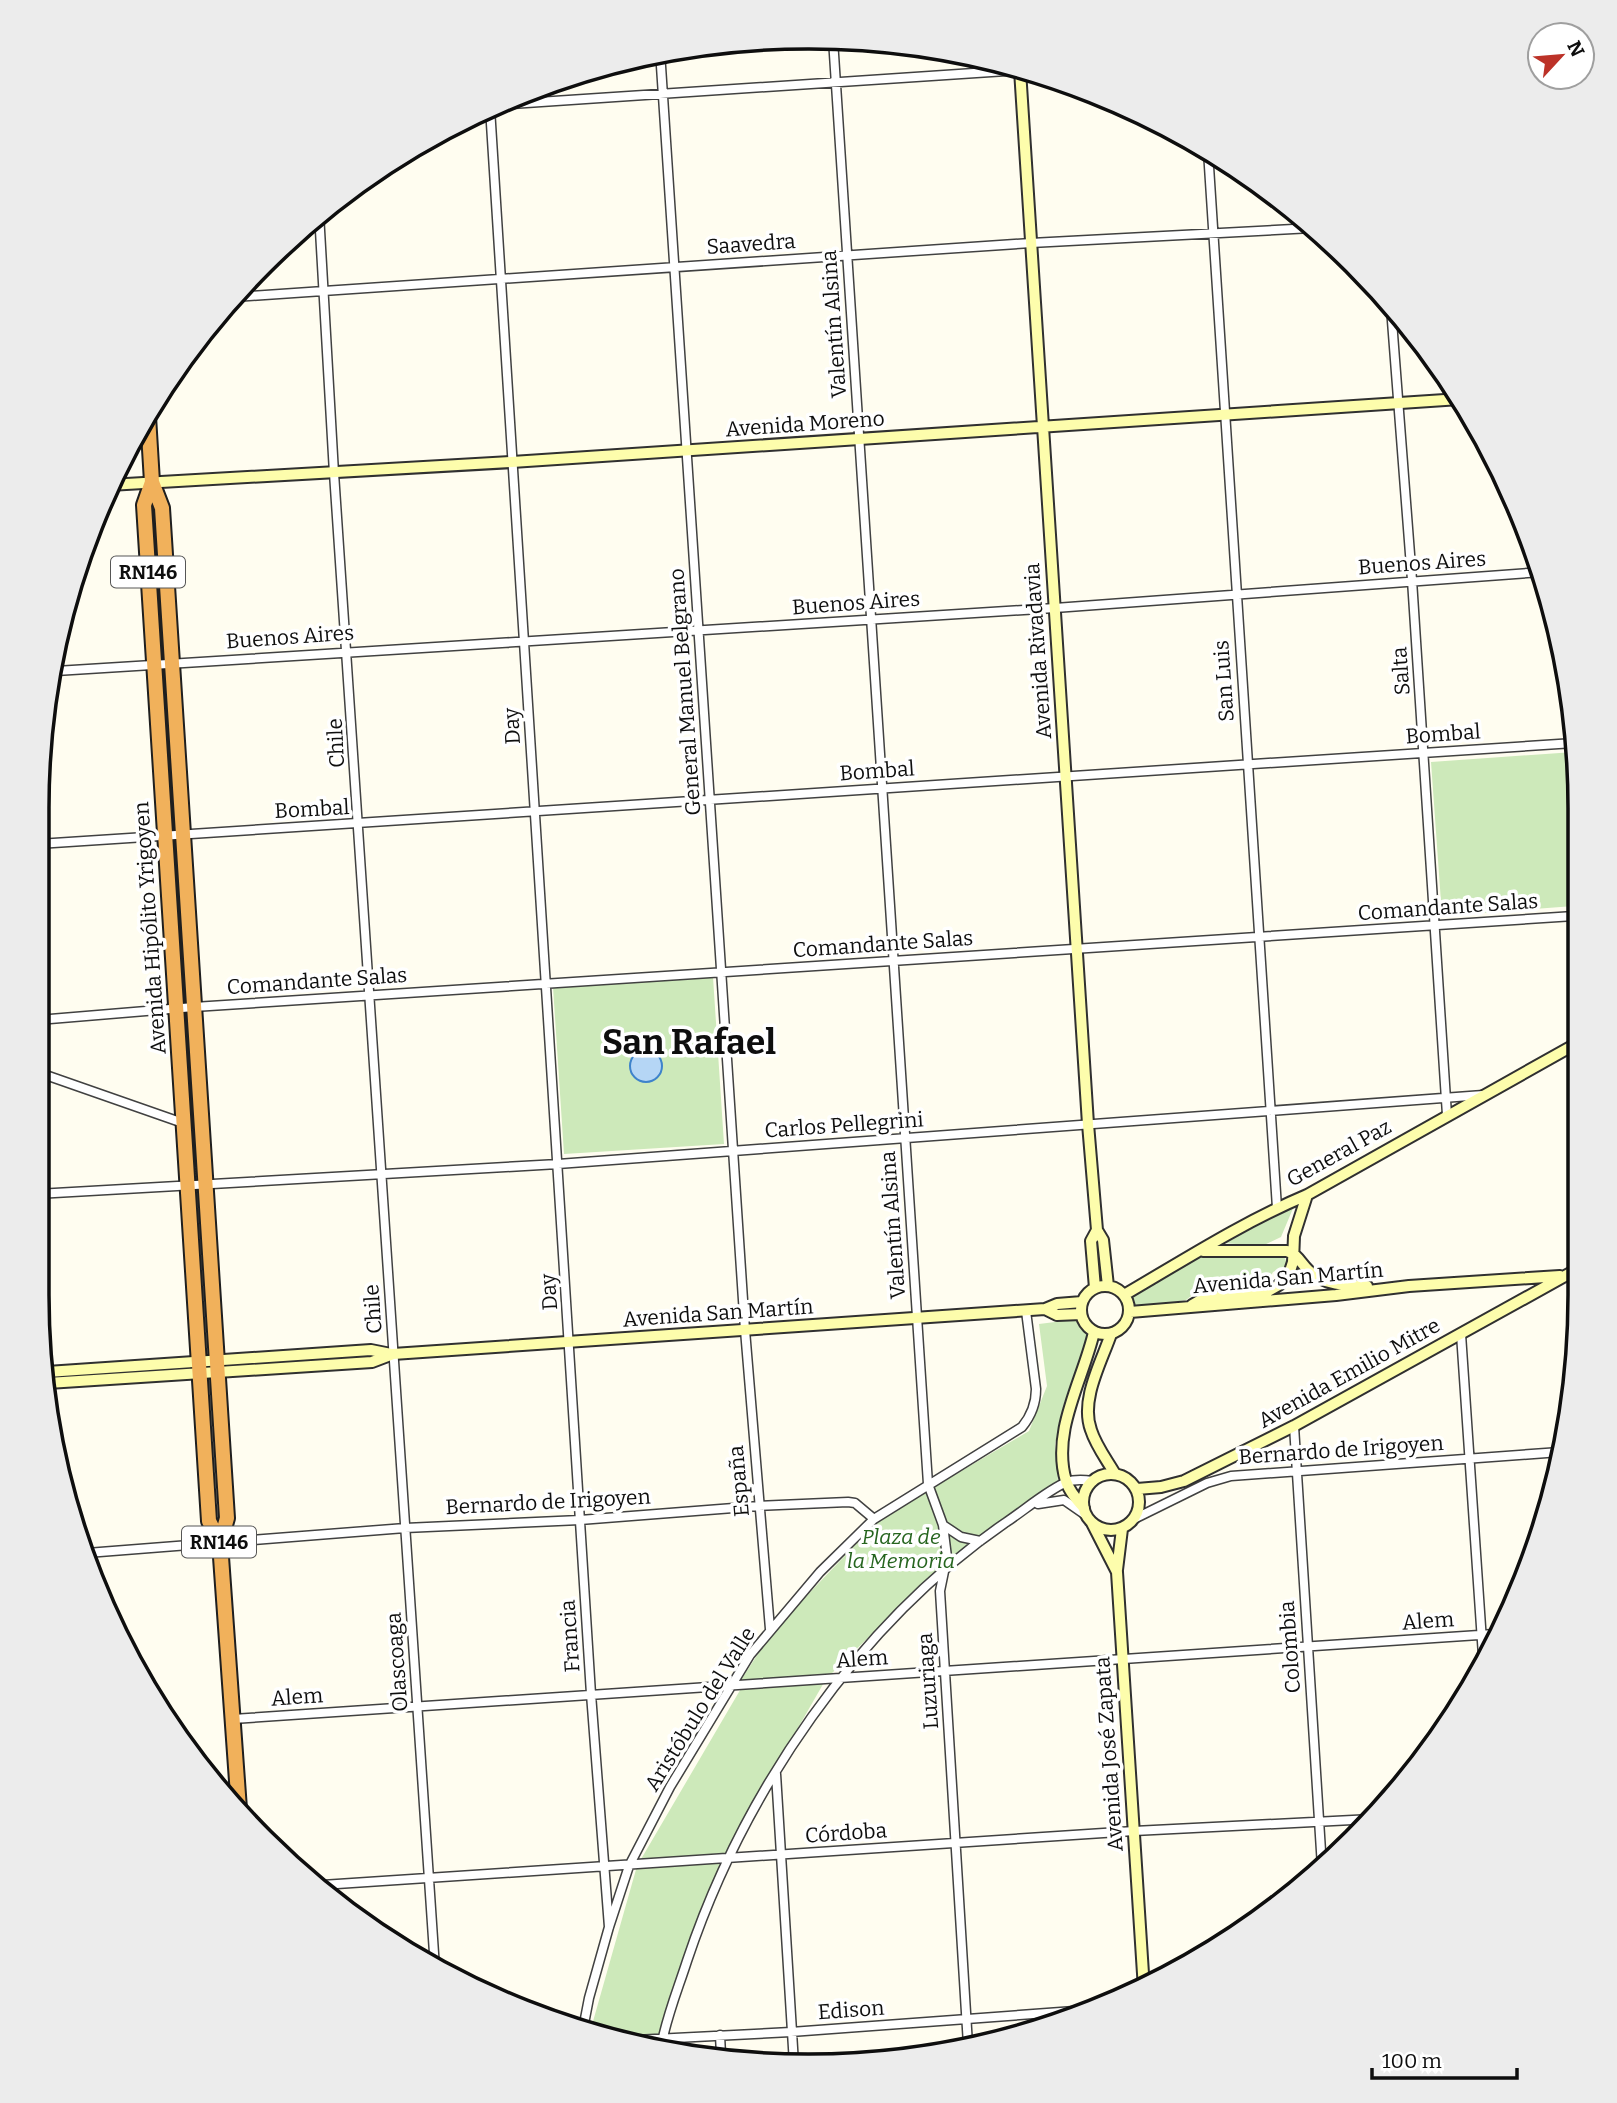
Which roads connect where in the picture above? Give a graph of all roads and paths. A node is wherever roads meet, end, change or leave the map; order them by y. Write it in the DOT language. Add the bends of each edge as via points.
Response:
graph roads {
  1 [pos="833,50"];
  2 [pos="661,64"];
  3 [pos="992,72"];
  4 [pos="1021,80"];
  5 [pos="835,83"];
  6 [pos="663,93"];
  7 [pos="529,103"];
  8 [pos="491,119"];
  9 [pos="1209,164"];
  10 [pos="320,227"];
  11 [pos="1299,229"];
  12 [pos="1214,233"];
  13 [pos="1031,243"];
  14 [pos="847,255"];
  15 [pos="674,267"];
  16 [pos="501,279"];
  17 [pos="324,291"];
  18 [pos="248,296"];
  19 [pos="1392,323"];
  20 [pos="1448,400"];
  21 [pos="1398,403"];
  22 [pos="1225,416"];
  23 [pos="1043,428"];
  24 [pos="149,433"];
  25 [pos="859,439"];
  26 [pos="687,451"];
  27 [pos="512,462"];
  28 [pos="334,473"];
  29 [pos="152,482"];
  30 [pos="122,484"];
  31 [pos="1531,573"];
  32 [pos="1412,580"];
  33 [pos="1236,596"];
  34 [pos="1055,608"];
  35 [pos="872,620"];
  36 [pos="699,631"];
  37 [pos="525,641"];
  38 [pos="348,651"];
  39 [pos="172,663"];
  40 [pos="154,664"];
  41 [pos="62,671"];
  42 [pos="1565,744"];
  43 [pos="1423,753"];
  44 [pos="1248,764"];
  45 [pos="1065,775"];
  46 [pos="882,788"];
  47 [pos="710,799"];
  48 [pos="535,811"];
  49 [pos="358,823"];
  50 [pos="183,834"];
  51 [pos="165,835"];
  52 [pos="49,843"];
  53 [pos="1568,916"];
  54 [pos="1434,926"];
  55 [pos="1259,936"];
  56 [pos="1077,948"];
  57 [pos="893,961"];
  58 [pos="721,972"];
  59 [pos="546,984"];
  60 [pos="370,995"];
  61 [pos="194,1007"];
  62 [pos="176,1009"];
  63 [pos="49,1019"];
  64 [pos="1568,1048"];
  65 [pos="49,1076"];
  66 [pos="1484,1095"];
  67 [pos="1446,1098"];
  68 [pos="1272,1111"];
  69 [pos="1447,1115"];
  70 [pos="183,1124"];
  71 [pos="1088,1124"];
  72 [pos="905,1138"];
  73 [pos="733,1151"];
  74 [pos="558,1164"];
  75 [pos="381,1174"];
  76 [pos="205,1183"];
  77 [pos="187,1184"];
  78 [pos="49,1193"];
  79 [pos="1307,1195"];
  80 [pos="1276,1208"];
  81 [pos="1097,1230"];
  82 [pos="1200,1250"];
  83 [pos="1294,1254"];
  84 [pos="1568,1274"];
  85 [pos="1568,1276"];
  86 [pos="1108,1286"];
  87 [pos="1409,1286"];
  88 [pos="1096,1288"];
  89 [pos="1124,1295"];
  90 [pos="1082,1302"];
  91 [pos="1190,1307"];
  92 [pos="1045,1309"];
  93 [pos="1026,1311"];
  94 [pos="1130,1312"];
  95 [pos="1081,1314"];
  96 [pos="917,1318"];
  97 [pos="745,1330"];
  98 [pos="1094,1332"];
  99 [pos="1461,1334"];
  100 [pos="1111,1335"];
  101 [pos="569,1342"];
  102 [pos="393,1354"];
  103 [pos="217,1366"];
  104 [pos="199,1367"];
  105 [pos="53,1371"];
  106 [pos="54,1382"];
  107 [pos="1294,1426"];
  108 [pos="1551,1453"];
  109 [pos="1470,1459"];
  110 [pos="1297,1470"];
  111 [pos="1115,1474"];
  112 [pos="1093,1480"];
  113 [pos="1066,1482"];
  114 [pos="928,1484"];
  115 [pos="1137,1489"];
  116 [pos="1032,1505"];
  117 [pos="759,1506"];
  118 [pos="1087,1516"];
  119 [pos="874,1519"];
  120 [pos="1134,1519"];
  121 [pos="580,1520"];
  122 [pos="943,1525"];
  123 [pos="405,1528"];
  124 [pos="1122,1529"];
  125 [pos="980,1541"];
  126 [pos="220,1543"];
  127 [pos="94,1552"];
  128 [pos="943,1571"];
  129 [pos="1117,1572"];
  130 [pos="770,1629"];
  131 [pos="1482,1635"];
  132 [pos="1488,1635"];
  133 [pos="1482,1644"];
  134 [pos="1308,1646"];
  135 [pos="1122,1659"];
  136 [pos="945,1671"];
  137 [pos="840,1679"];
  138 [pos="731,1685"];
  139 [pos="591,1694"];
  140 [pos="417,1706"];
  141 [pos="233,1719"];
  142 [pos="776,1773"];
  143 [pos="238,1796"];
  144 [pos="1357,1820"];
  145 [pos="1319,1821"];
  146 [pos="1134,1831"];
  147 [pos="955,1843"];
  148 [pos="780,1855"];
  149 [pos="1321,1855"];
  150 [pos="727,1859"];
  151 [pos="629,1866"];
  152 [pos="605,1868"];
  153 [pos="430,1879"];
  154 [pos="331,1885"];
  155 [pos="609,1927"];
  156 [pos="434,1955"];
  157 [pos="1143,1976"];
  158 [pos="1058,2012"];
  159 [pos="967,2018"];
  160 [pos="585,2020"];
  161 [pos="791,2032"];
  162 [pos="720,2035"];
  163 [pos="968,2037"];
  164 [pos="663,2040"];
  165 [pos="673,2041"];
  166 [pos="721,2049"];
  167 [pos="793,2053"];
  1 -- 5 [label="street, Valentín Alsina"];
  2 -- 6 [label="street, General Manuel Belgrano"];
  3 -- 5 [label="street"];
  4 -- 13 [label="main road, Avenida Rivadavia"];
  5 -- 6 [label="street"];
  5 -- 14 [label="street, Valentín Alsina"];
  6 -- 7 [label="street"];
  6 -- 15 [label="street, General Manuel Belgrano"];
  8 -- 16 [label="street, Day"];
  9 -- 12 [label="street, San Luis"];
  10 -- 17 [label="street, Chile"];
  11 -- 12 [label="street, Saavedra"];
  12 -- 13 [label="street, Saavedra"];
  12 -- 22 [label="street, San Luis"];
  13 -- 14 [label="street, Saavedra"];
  13 -- 23 [label="main road, Avenida Rivadavia"];
  14 -- 15 [label="street, Saavedra"];
  14 -- 25 [label="street, Valentín Alsina"];
  15 -- 16 [label="street, Saavedra"];
  15 -- 26 [label="street, General Manuel Belgrano"];
  16 -- 17 [label="street, Saavedra"];
  16 -- 27 [label="street, Day"];
  17 -- 18 [label="street, Saavedra"];
  17 -- 28 [label="street, Chile"];
  19 -- 21 [label="street, Salta"];
  20 -- 21 [label="main road, Avenida Moreno"];
  21 -- 22 [label="main road, Avenida Moreno"];
  21 -- 32 [label="street, Salta"];
  22 -- 23 [label="main road, Avenida Moreno"];
  22 -- 33 [label="street, San Luis"];
  23 -- 25 [label="main road, Avenida Moreno"];
  23 -- 34 [label="main road, Avenida Rivadavia"];
  24 -- 29 [label="highway, Avenida Hipólito Yrigoyen / RN146"];
  25 -- 26 [label="main road, Avenida Moreno"];
  25 -- 35 [label="street, Valentín Alsina"];
  26 -- 27 [label="main road, Avenida Moreno"];
  26 -- 36 [label="street, General Manuel Belgrano"];
  27 -- 28 [label="main road, Avenida Moreno"];
  27 -- 37 [label="street, Day"];
  28 -- 29 [label="main road, Avenida Moreno"];
  28 -- 38 [label="street, Chile"];
  29 -- 30 [label="main road, Avenida Moreno"];
  29 -- 39 [label="highway, Avenida Hipólito Yrigoyen / RN146" via="162,508"];
  29 -- 40 [label="highway, Avenida Hipólito Yrigoyen / RN146" via="144,505"];
  31 -- 32 [label="street, Buenos Aires"];
  32 -- 33 [label="street, Buenos Aires"];
  32 -- 43 [label="street, Salta"];
  33 -- 34 [label="street, Buenos Aires"];
  33 -- 44 [label="street, San Luis"];
  34 -- 35 [label="street, Buenos Aires"];
  34 -- 45 [label="main road, Avenida Rivadavia"];
  35 -- 36 [label="street, Buenos Aires"];
  35 -- 46 [label="street, Valentín Alsina"];
  36 -- 37 [label="street, Buenos Aires"];
  36 -- 47 [label="street, General Manuel Belgrano"];
  37 -- 38 [label="street, Buenos Aires"];
  37 -- 48 [label="street, Day"];
  38 -- 39 [label="street, Buenos Aires"];
  38 -- 49 [label="street, Chile"];
  39 -- 40 [label="street, Buenos Aires"];
  39 -- 50 [label="highway, Avenida Hipólito Yrigoyen / RN146"];
  40 -- 41 [label="street, Buenos Aires"];
  40 -- 51 [label="highway, Avenida Hipólito Yrigoyen / RN146"];
  42 -- 43 [label="street, Bombal"];
  43 -- 44 [label="street, Bombal"];
  43 -- 54 [label="street, Salta"];
  44 -- 45 [label="street, Bombal"];
  44 -- 55 [label="street, San Luis"];
  45 -- 46 [label="street, Bombal"];
  45 -- 56 [label="main road, Avenida Rivadavia"];
  46 -- 47 [label="street, Bombal"];
  46 -- 57 [label="street, Valentín Alsina"];
  47 -- 48 [label="street, Bombal"];
  47 -- 58 [label="street, General Manuel Belgrano"];
  48 -- 49 [label="street, Bombal"];
  48 -- 59 [label="street, Day"];
  49 -- 50 [label="street, Bombal"];
  49 -- 60 [label="street, Chile"];
  50 -- 51 [label="street, Bombal"];
  50 -- 61 [label="highway, Avenida Hipólito Yrigoyen / RN146"];
  51 -- 52 [label="street, Bombal"];
  51 -- 62 [label="highway, Avenida Hipólito Yrigoyen / RN146"];
  53 -- 54 [label="street, Comandante Salas"];
  54 -- 55 [label="street, Comandante Salas"];
  54 -- 67 [label="street, Salta"];
  55 -- 56 [label="street, Comandante Salas"];
  55 -- 68 [label="street, San Luis"];
  56 -- 57 [label="street, Comandante Salas"];
  56 -- 71 [label="main road, Avenida Rivadavia"];
  57 -- 58 [label="street, Comandante Salas"];
  57 -- 72 [label="street, Valentín Alsina"];
  58 -- 59 [label="street, Comandante Salas"];
  58 -- 73 [label="street, General Manuel Belgrano"];
  59 -- 60 [label="street, Comandante Salas"];
  59 -- 74 [label="street, Day"];
  60 -- 61 [label="street, Comandante Salas"];
  60 -- 75 [label="street, Chile"];
  61 -- 62 [label="street, Comandante Salas"];
  61 -- 76 [label="highway, Avenida Hipólito Yrigoyen / RN146"];
  62 -- 63 [label="street, Comandante Salas"];
  62 -- 70 [label="highway, Avenida Hipólito Yrigoyen / RN146"];
  64 -- 66 [label="main road, General Paz"];
  65 -- 70 [label="street"];
  66 -- 67 [label="street, Carlos Pellegrini"];
  66 -- 69 [label="main road, General Paz"];
  67 -- 68 [label="street, Carlos Pellegrini"];
  67 -- 69 [label="street, Salta"];
  68 -- 71 [label="street, Carlos Pellegrini"];
  68 -- 80 [label="street, San Luis"];
  69 -- 79 [label="main road, General Paz"];
  70 -- 77 [label="highway, Avenida Hipólito Yrigoyen / RN146"];
  71 -- 72 [label="street, Carlos Pellegrini"];
  71 -- 81 [label="main road, Avenida Rivadavia"];
  72 -- 73 [label="street, Carlos Pellegrini"];
  72 -- 96 [label="street, Valentín Alsina"];
  73 -- 74 [label="street, Carlos Pellegrini"];
  73 -- 97 [label="street, General Manuel Belgrano"];
  74 -- 75 [label="street, Carlos Pellegrini"];
  74 -- 101 [label="street, Day"];
  75 -- 76 [label="street, Carlos Pellegrini"];
  75 -- 102 [label="street, Chile"];
  76 -- 77 [label="street, Carlos Pellegrini"];
  76 -- 103 [label="highway, Avenida Hipólito Yrigoyen / RN146"];
  77 -- 78 [label="street, Carlos Pellegrini"];
  77 -- 104 [label="highway, Avenida Hipólito Yrigoyen / RN146"];
  79 -- 80 [label="main road, General Paz"];
  79 -- 83 [label="main road" via="1294,1236"];
  80 -- 82 [label="main road, General Paz"];
  81 -- 86 [label="main road, Avenida Rivadavia" via="1103,1240"];
  81 -- 88 [label="main road, Avenida Rivadavia" via="1091,1241"];
  82 -- 83 [label="main road, Avenida San Martín"];
  82 -- 89 [label="main road, General Paz"];
  83 -- 87 [label="main road, Avenida San Martín" via="1320,1279 1353,1286"];
  83 -- 91 [label="main road" via="1290,1270 1272,1290 1204,1298"];
  84 -- 87 [label="main road, Avenida San Martín"];
  85 -- 99 [label="main road, Avenida Emilio Mitre"];
  86 -- 88 [label="main road"];
  86 -- 89 [label="main road"];
  87 -- 91 [label="main road, Avenida San Martín"];
  88 -- 90 [label="main road"];
  89 -- 94 [label="main road"];
  90 -- 92 [label="main road, Avenida San Martín"];
  90 -- 95 [label="main road"];
  91 -- 94 [label="main road, Avenida San Martín"];
  92 -- 93 [label="main road, Avenida San Martín"];
  92 -- 95 [label="main road, Avenida San Martín" via="1057,1315"];
  93 -- 96 [label="main road, Avenida San Martín"];
  93 -- 114 [label="street, Aristóbulo del Valle" via="1037,1389 1029,1418 1022,1427"];
  94 -- 100 [label="main road" via="1124,1326"];
  95 -- 98 [label="main road"];
  96 -- 97 [label="main road, Avenida San Martín"];
  96 -- 114 [label="street, Luzuriaga"];
  97 -- 101 [label="main road, Avenida San Martín"];
  97 -- 117 [label="street, España"];
  98 -- 100 [label="main road"];
  98 -- 113 [label="main road" via="1066,1426"];
  99 -- 107 [label="main road, Avenida Emilio Mitre"];
  99 -- 109 [label="street"];
  100 -- 111 [label="main road" via="1094,1382 1088,1416 1090,1430"];
  101 -- 102 [label="main road, Avenida San Martín"];
  101 -- 121 [label="street, Francia"];
  102 -- 103 [label="main road, Avenida San Martín" via="372,1362"];
  102 -- 123 [label="street, Olascoaga"];
  103 -- 104 [label="main road, Avenida San Martín"];
  103 -- 126 [label="highway, RN146" via="227,1518"];
  104 -- 105 [label="main road"];
  104 -- 106 [label="main road"];
  104 -- 126 [label="highway, RN146" via="208,1521"];
  107 -- 110 [label="street, Colombia"];
  107 -- 115 [label="main road, Avenida Emilio Mitre" via="1184,1481"];
  108 -- 109 [label="street, Bernardo de Irigoyen"];
  109 -- 110 [label="street, Bernardo de Irigoyen"];
  109 -- 131 [label="street"];
  110 -- 120 [label="street, Bernardo de Irigoyen" via="1219,1479"];
  110 -- 134 [label="street, Colombia"];
  111 -- 112 [label="main road"];
  111 -- 115 [label="main road"];
  112 -- 113 [label="street"];
  112 -- 118 [label="main road" via="1084,1493"];
  113 -- 116 [label="street"];
  113 -- 118 [label="main road, Avenida José Zapata"];
  114 -- 119 [label="street, Aristóbulo del Valle"];
  114 -- 122 [label="street, Luzuriaga"];
  115 -- 120 [label="main road" via="1140,1505"];
  116 -- 118 [label="street" via="1064,1500"];
  116 -- 125 [label="street"];
  117 -- 119 [label="street, Bernardo de Irigoyen" via="848,1502"];
  117 -- 121 [label="street, Bernardo de Irigoyen"];
  117 -- 130 [label="street, España"];
  118 -- 124 [label="main road" via="1106,1530"];
  118 -- 129 [label="main road, Avenida José Zapata"];
  119 -- 130 [label="street, Aristóbulo del Valle"];
  120 -- 124 [label="main road"];
  121 -- 123 [label="street, Bernardo de Irigoyen"];
  121 -- 139 [label="street, Francia"];
  122 -- 125 [label="street" via="961,1537"];
  122 -- 128 [label="street, Luzuriaga" via="947,1557"];
  123 -- 126 [label="street, Bernardo de Irigoyen"];
  123 -- 140 [label="street, Olascoaga"];
  124 -- 129 [label="main road"];
  125 -- 128 [label="street"];
  126 -- 127 [label="street, Bernardo de Irigoyen"];
  126 -- 141 [label="highway, RN146"];
  128 -- 136 [label="street, Luzuriaga"];
  128 -- 137 [label="street" via="887,1623"];
  129 -- 135 [label="main road, Avenida José Zapata"];
  130 -- 138 [label="street, Aristóbulo del Valle"];
  131 -- 132 [label="street, Alem"];
  131 -- 133 [label="street"];
  131 -- 134 [label="street, Alem"];
  134 -- 135 [label="street, Alem"];
  134 -- 145 [label="street, Colombia"];
  135 -- 136 [label="street, Alem"];
  135 -- 146 [label="main road, Avenida José Zapata"];
  136 -- 137 [label="street, Alem"];
  136 -- 147 [label="street, Luzuriaga"];
  137 -- 138 [label="street, Alem"];
  137 -- 142 [label="street"];
  138 -- 139 [label="street, Alem"];
  138 -- 151 [label="street, Aristóbulo del Valle"];
  139 -- 140 [label="street, Alem"];
  139 -- 152 [label="street, Francia"];
  140 -- 141 [label="street, Alem"];
  140 -- 153 [label="street, Olascoaga"];
  141 -- 143 [label="highway, RN146"];
  142 -- 148 [label="street"];
  142 -- 150 [label="street"];
  144 -- 145 [label="street, Córdoba"];
  145 -- 146 [label="street, Córdoba"];
  145 -- 149 [label="street, Colombia"];
  146 -- 147 [label="street, Córdoba"];
  146 -- 157 [label="main road, Avenida José Zapata"];
  147 -- 148 [label="street, Córdoba"];
  147 -- 159 [label="street, Luzuriaga"];
  148 -- 150 [label="street, Córdoba"];
  148 -- 161 [label="street"];
  150 -- 151 [label="street, Córdoba"];
  150 -- 164 [label="street" via="695,1938"];
  151 -- 152 [label="street, Córdoba"];
  151 -- 155 [label="street, Aristóbulo del Valle"];
  152 -- 153 [label="street, Córdoba"];
  152 -- 155 [label="street, Francia"];
  153 -- 154 [label="street, Córdoba"];
  153 -- 156 [label="street, Olascoaga"];
  155 -- 160 [label="street, Aristóbulo del Valle"];
  158 -- 159 [label="street, Edison"];
  159 -- 161 [label="street, Edison"];
  159 -- 163 [label="street, Luzuriaga"];
  161 -- 162 [label="street, Edison"];
  161 -- 167 [label="street"];
  162 -- 165 [label="street, Edison"];
  162 -- 166 [label="street"];
}
